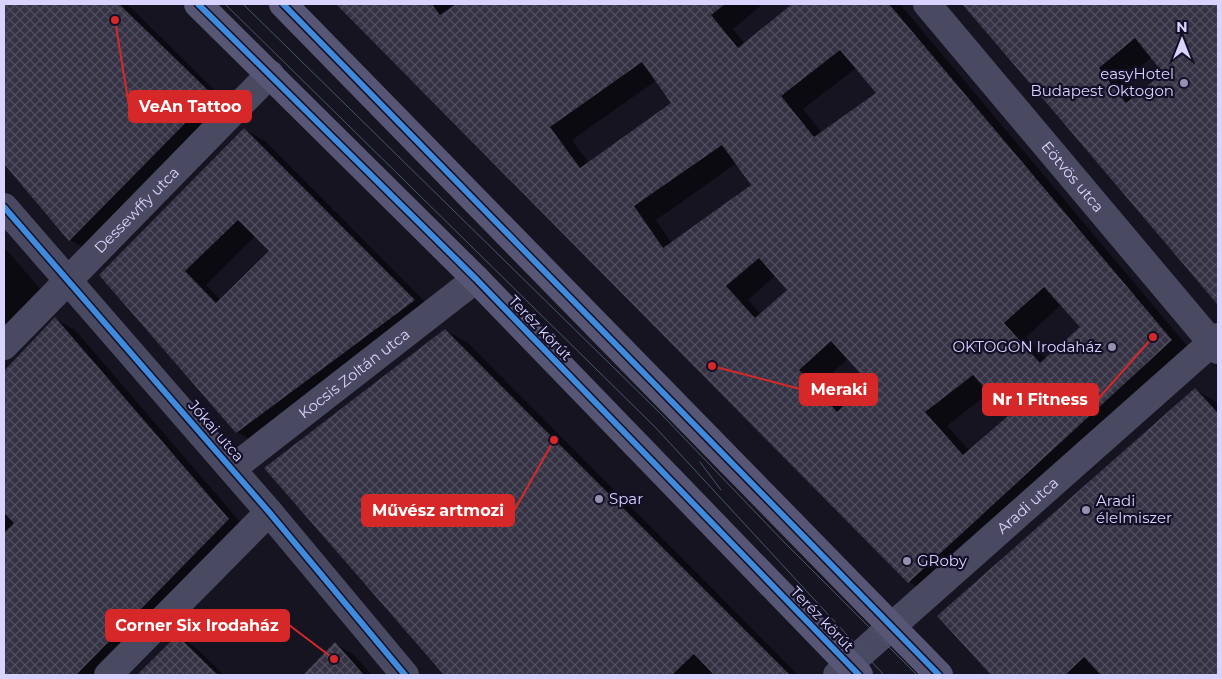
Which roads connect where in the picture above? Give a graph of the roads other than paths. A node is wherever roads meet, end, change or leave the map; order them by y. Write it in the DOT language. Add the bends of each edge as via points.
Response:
graph roads {
  1 [pos="198,4"];
  2 [pos="283,4"];
  3 [pos="927,4"];
  4 [pos="270,74"];
  5 [pos="4,206"];
  6 [pos="476,279"];
  7 [pos="68,280"];
  8 [pos="1216,343"];
  9 [pos="4,346"];
  10 [pos="232,469"];
  11 [pos="269,512"];
  12 [pos="892,627"];
  13 [pos="848,672"];
  14 [pos="108,675"];
  15 [pos="405,675"];
  16 [pos="939,675"];
  1 -- 4 [label="main road, Teréz körút"];
  2 -- 12 [label="main road"];
  3 -- 8 [label="street, Eötvös utca"];
  4 -- 6 [label="main road, Teréz körút"];
  4 -- 7 [label="street, Dessewffy utca"];
  5 -- 7 [label="street, Jókai utca"];
  6 -- 10 [label="street, Kocsis Zoltán utca"];
  6 -- 13 [label="main road, Teréz körút"];
  7 -- 9 [label="street, Dessewffy utca"];
  7 -- 10 [label="street, Jókai utca"];
  8 -- 12 [label="street, Aradi utca"];
  10 -- 11 [label="street, Jókai utca"];
  11 -- 14 [label="street"];
  11 -- 15 [label="street, Jókai utca"];
  12 -- 13 [label="street, Aradi utca"];
  12 -- 16 [label="main road"];
}
